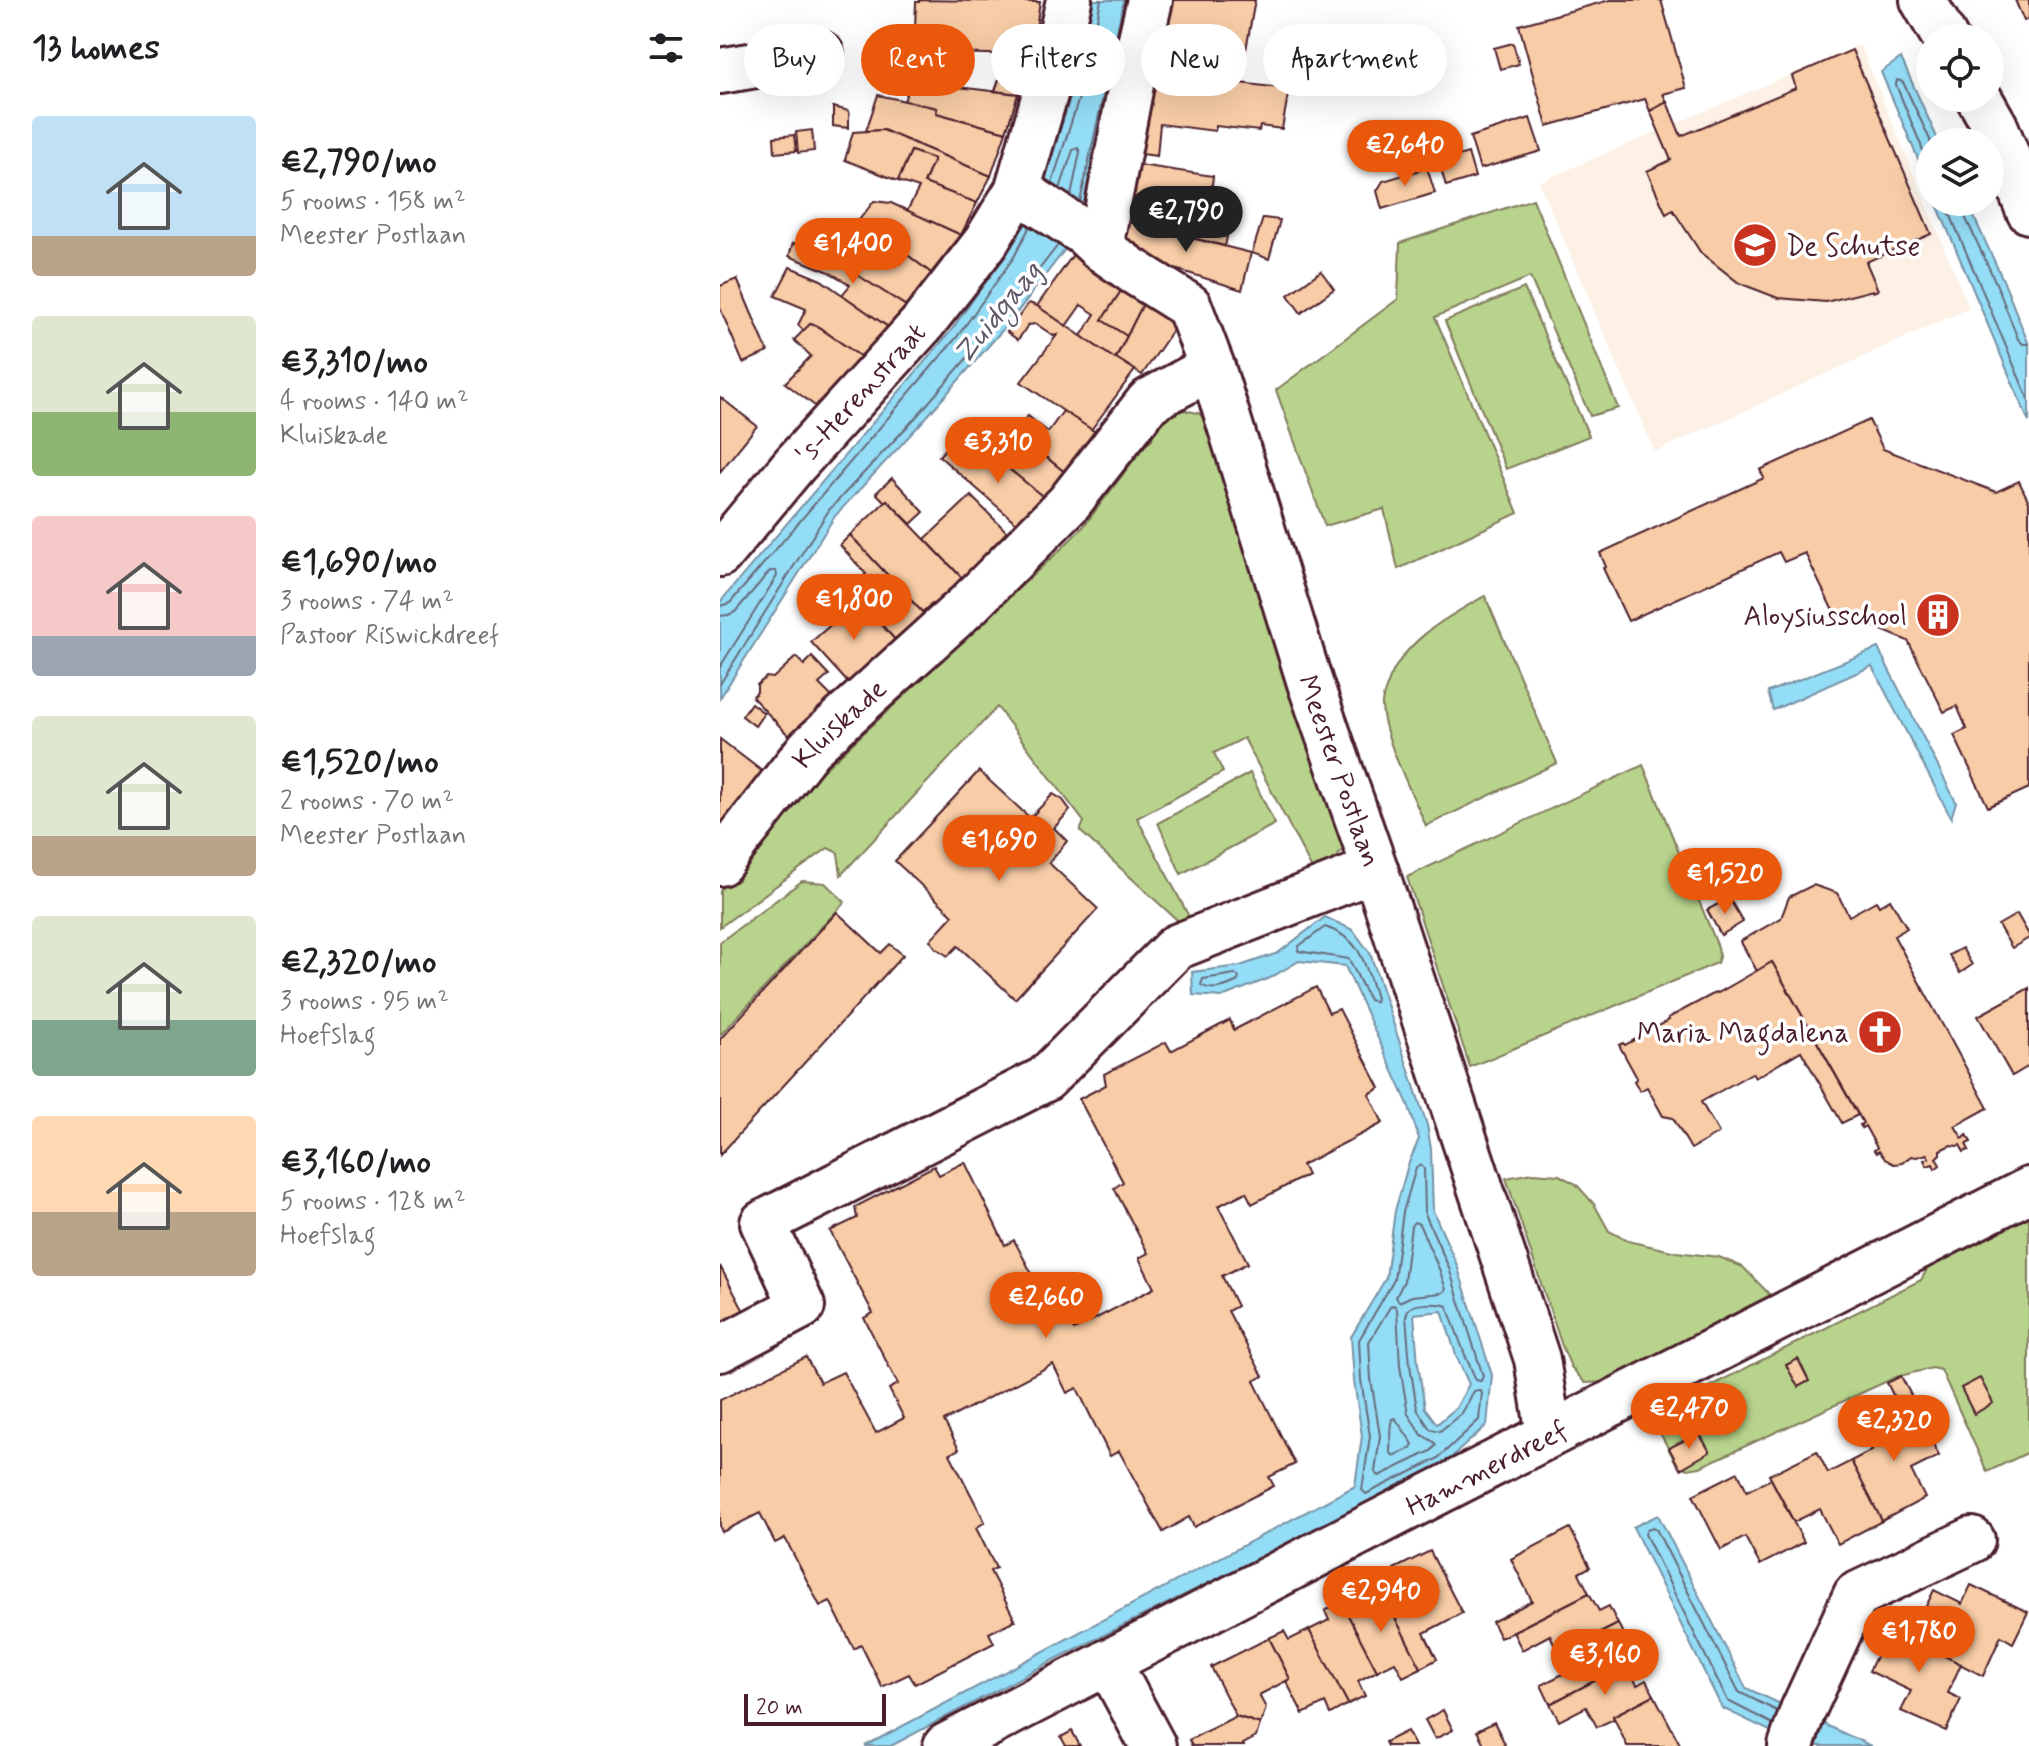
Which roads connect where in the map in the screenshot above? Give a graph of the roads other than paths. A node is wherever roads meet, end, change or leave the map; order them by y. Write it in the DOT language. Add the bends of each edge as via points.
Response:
graph roads {
  1 [pos="1069,0"];
  2 [pos="1150,0"];
  3 [pos="1923,0"];
  4 [pos="1937,24"];
  5 [pos="744,67"];
  6 [pos="720,71"];
  7 [pos="1987,112"];
  8 [pos="1024,195"];
  9 [pos="2029,211"];
  10 [pos="1092,240"];
  11 [pos="1212,367"];
  12 [pos="720,554"];
  13 [pos="720,863"];
  14 [pos="1375,869"];
  15 [pos="2029,1190"];
  16 [pos="720,1349"];
  17 [pos="1549,1435"];
  18 [pos="1972,1540"];
  19 [pos="1108,1662"];
  20 [pos="1797,1728"];
  21 [pos="946,1746"];
  22 [pos="1153,1746"];
  1 -- 8 [label="street, 's-Herenstraat"];
  2 -- 10 [label="street"];
  3 -- 4 [label="street"];
  5 -- 6 [label="street"];
  7 -- 9 [label="street"];
  8 -- 10 [label="street, Meester Postlaan"];
  8 -- 12 [label="street, 's-Herenstraat" via="922,324"];
  10 -- 11 [label="street, Meester Postlaan" via="1189,306"];
  11 -- 13 [label="street, Kluiskade" via="1149,401 1068,504 969,604 809,749"];
  11 -- 14 [label="street, Meester Postlaan" via="1310,683"];
  14 -- 16 [label="street" via="1176,947 1045,1079 763,1223 802,1306"];
  14 -- 17 [label="street, Meester Postlaan" via="1537,1359"];
  15 -- 17 [label="street, Hammerdreef"];
  17 -- 19 [label="street, Hammerdreef"];
  18 -- 20 [label="street" via="1856,1595"];
  19 -- 21 [label="street, Hammerdreef"];
  19 -- 22 [label="street"];
}
